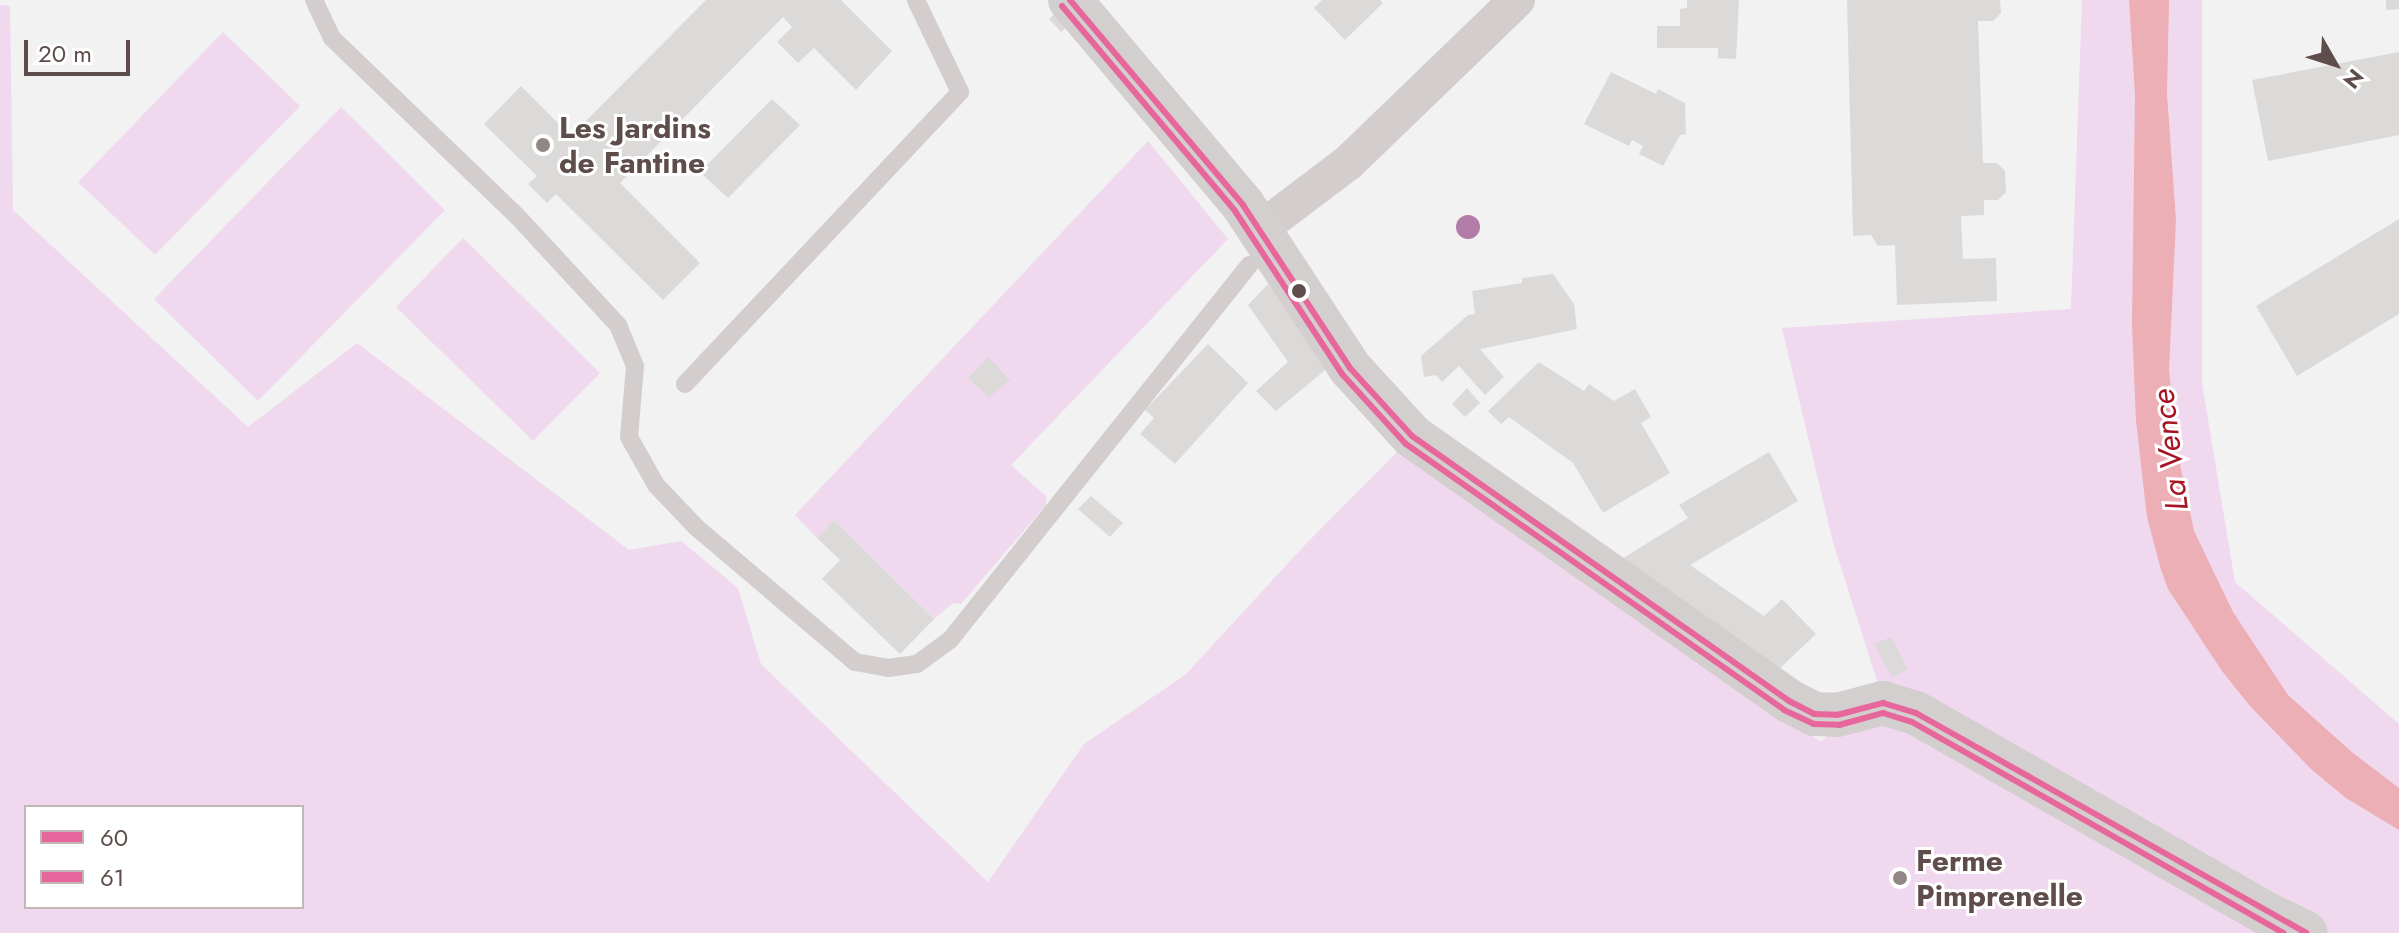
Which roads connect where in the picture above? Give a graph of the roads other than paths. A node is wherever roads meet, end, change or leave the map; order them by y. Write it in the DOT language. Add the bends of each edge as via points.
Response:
graph roads {
  1 [pos="314,0"];
  2 [pos="916,0"];
  3 [pos="1070,0"];
  4 [pos="1517,0"];
  5 [pos="1254,248"];
  6 [pos="685,384"];
  7 [pos="2306,933"];
  1 -- 5 [label="lane" via="332,38 517,216 618,325 635,366 629,437 656,485 709,538 855,662 888,668 917,664 950,640"];
  2 -- 6 [label="lane" via="960,92"];
  3 -- 5 [label="street" via="1243,205"];
  4 -- 5 [label="street"];
  5 -- 7 [label="street" via="1412,436 1789,701 1814,714 1837,715 1883,703 1916,713"];
}
